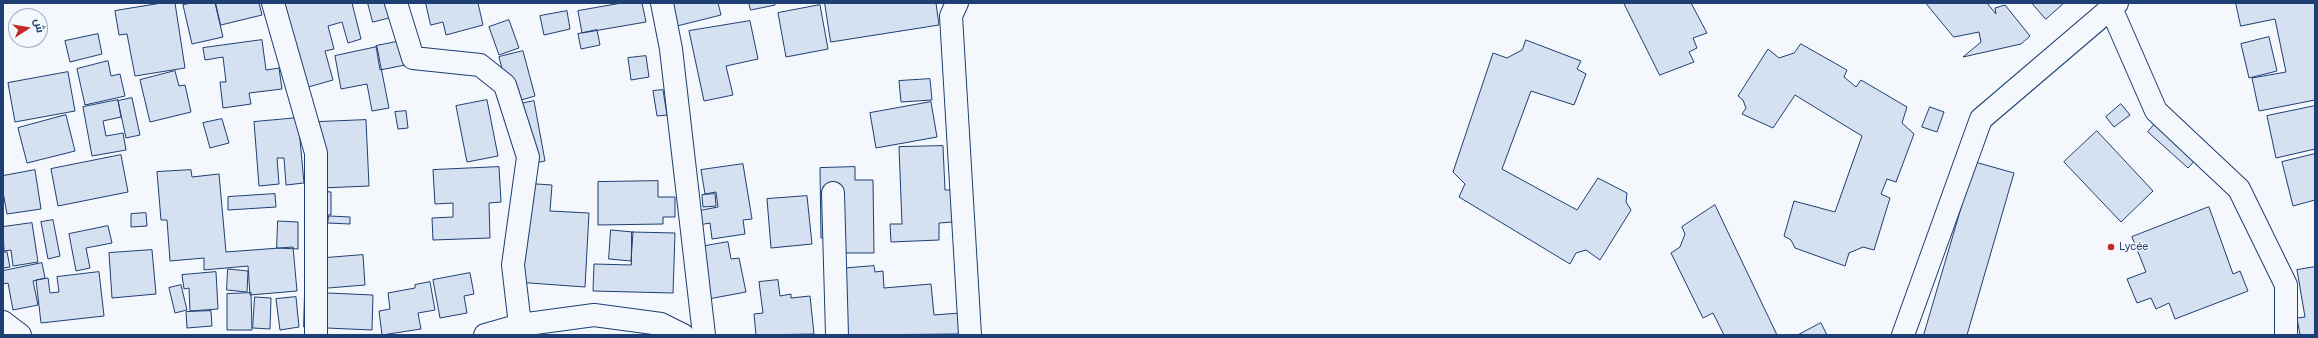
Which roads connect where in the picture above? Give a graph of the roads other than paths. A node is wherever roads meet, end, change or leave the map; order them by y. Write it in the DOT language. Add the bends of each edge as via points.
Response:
graph roads {
  1 [pos="273,3"];
  2 [pos="396,3"];
  3 [pos="663,3"];
  4 [pos="2114,5"];
  5 [pos="952,7"];
  6 [pos="833,193"];
  7 [pos="3,322"];
  8 [pos="520,325"];
  9 [pos="20,335"];
  10 [pos="316,335"];
  11 [pos="485,335"];
  12 [pos="683,335"];
  13 [pos="704,335"];
  14 [pos="837,335"];
  15 [pos="970,335"];
  16 [pos="1903,335"];
  17 [pos="2286,335"];
  1 -- 10 [label="street" via="316,153"];
  2 -- 8 [label="street" via="414,58 480,65 505,85 528,157 513,265"];
  3 -- 13 [label="street" via="671,50"];
  4 -- 16 [label="street" via="1981,119"];
  4 -- 17 [label="street" via="2156,111 2239,189 2286,285"];
  5 -- 15 [label="street"];
  6 -- 14 [label="street"];
  7 -- 9 [label="street"];
  8 -- 11 [label="street"];
  8 -- 12 [label="street" via="594,315 661,324"];
}
